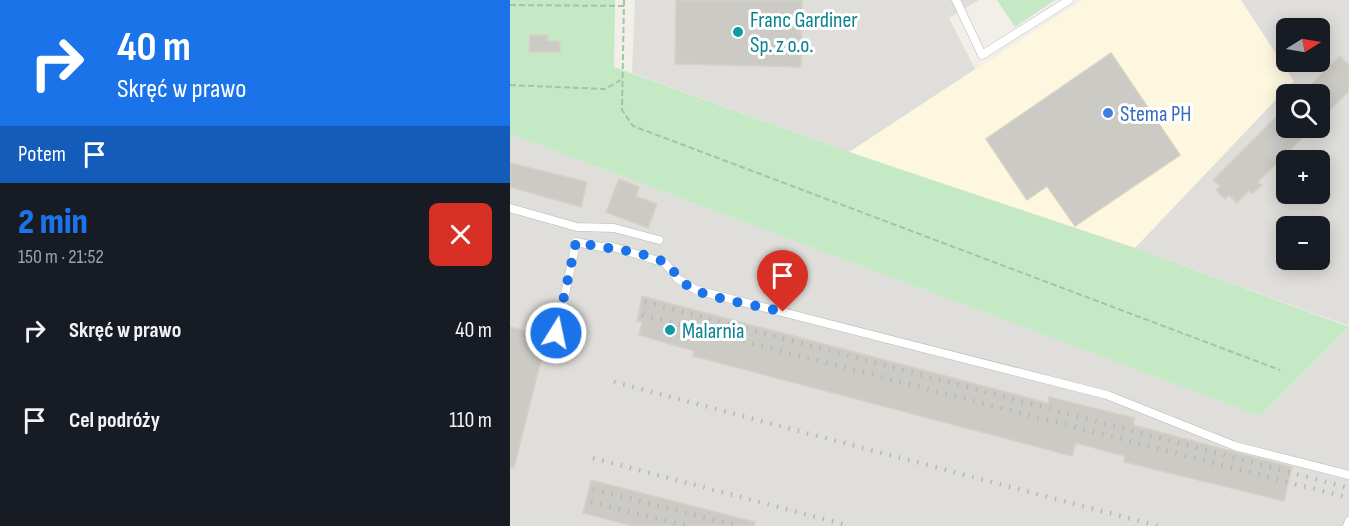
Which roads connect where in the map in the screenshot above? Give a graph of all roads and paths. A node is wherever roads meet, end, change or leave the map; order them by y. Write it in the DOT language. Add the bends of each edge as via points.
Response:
graph roads {
  1 [pos="624,0"];
  2 [pos="956,0"];
  3 [pos="1069,0"];
  4 [pos="510,5"];
  5 [pos="624,6"];
  6 [pos="621,80"];
  7 [pos="510,86"];
  8 [pos="510,208"];
  9 [pos="659,240"];
  10 [pos="556,333"];
  11 [pos="1280,370"];
  12 [pos="1349,475"];
  13 [pos="1349,521"];
  14 [pos="1347,526"];
  1 -- 5 [label="path"];
  2 -- 3 [label="lane" via="982,55"];
  4 -- 5 [label="path"];
  5 -- 6 [label="path"];
  6 -- 7 [label="path" via="605,88"];
  6 -- 11 [label="path" via="622,110 633,126"];
  8 -- 9 [label="lane" via="577,227 614,228"];
  10 -- 12 [label="lane" via="576,242 610,246 665,263 678,279 696,290 1107,395 1235,446"];
  13 -- 14 [label="lane"];
}
